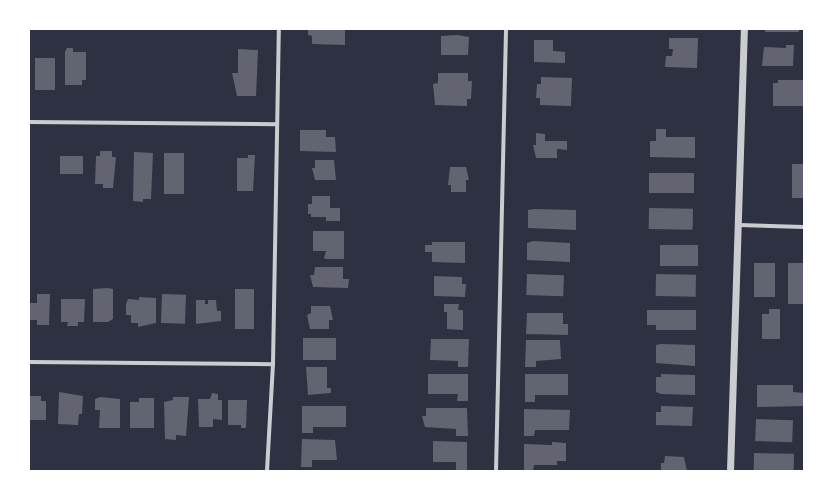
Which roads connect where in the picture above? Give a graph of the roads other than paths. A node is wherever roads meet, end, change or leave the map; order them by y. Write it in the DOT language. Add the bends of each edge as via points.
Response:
graph roads {
  1 [pos="279,29"];
  2 [pos="506,29"];
  3 [pos="744,29"];
  4 [pos="29,122"];
  5 [pos="277,124"];
  6 [pos="738,225"];
  7 [pos="804,227"];
  8 [pos="29,362"];
  9 [pos="273,364"];
  10 [pos="267,471"];
  11 [pos="496,471"];
  12 [pos="730,471"];
  1 -- 5 [label="street"];
  2 -- 11 [label="street"];
  3 -- 6 [label="street"];
  4 -- 5 [label="street"];
  5 -- 9 [label="street"];
  6 -- 7 [label="street"];
  6 -- 12 [label="street"];
  8 -- 9 [label="street"];
  9 -- 10 [label="street"];
}
